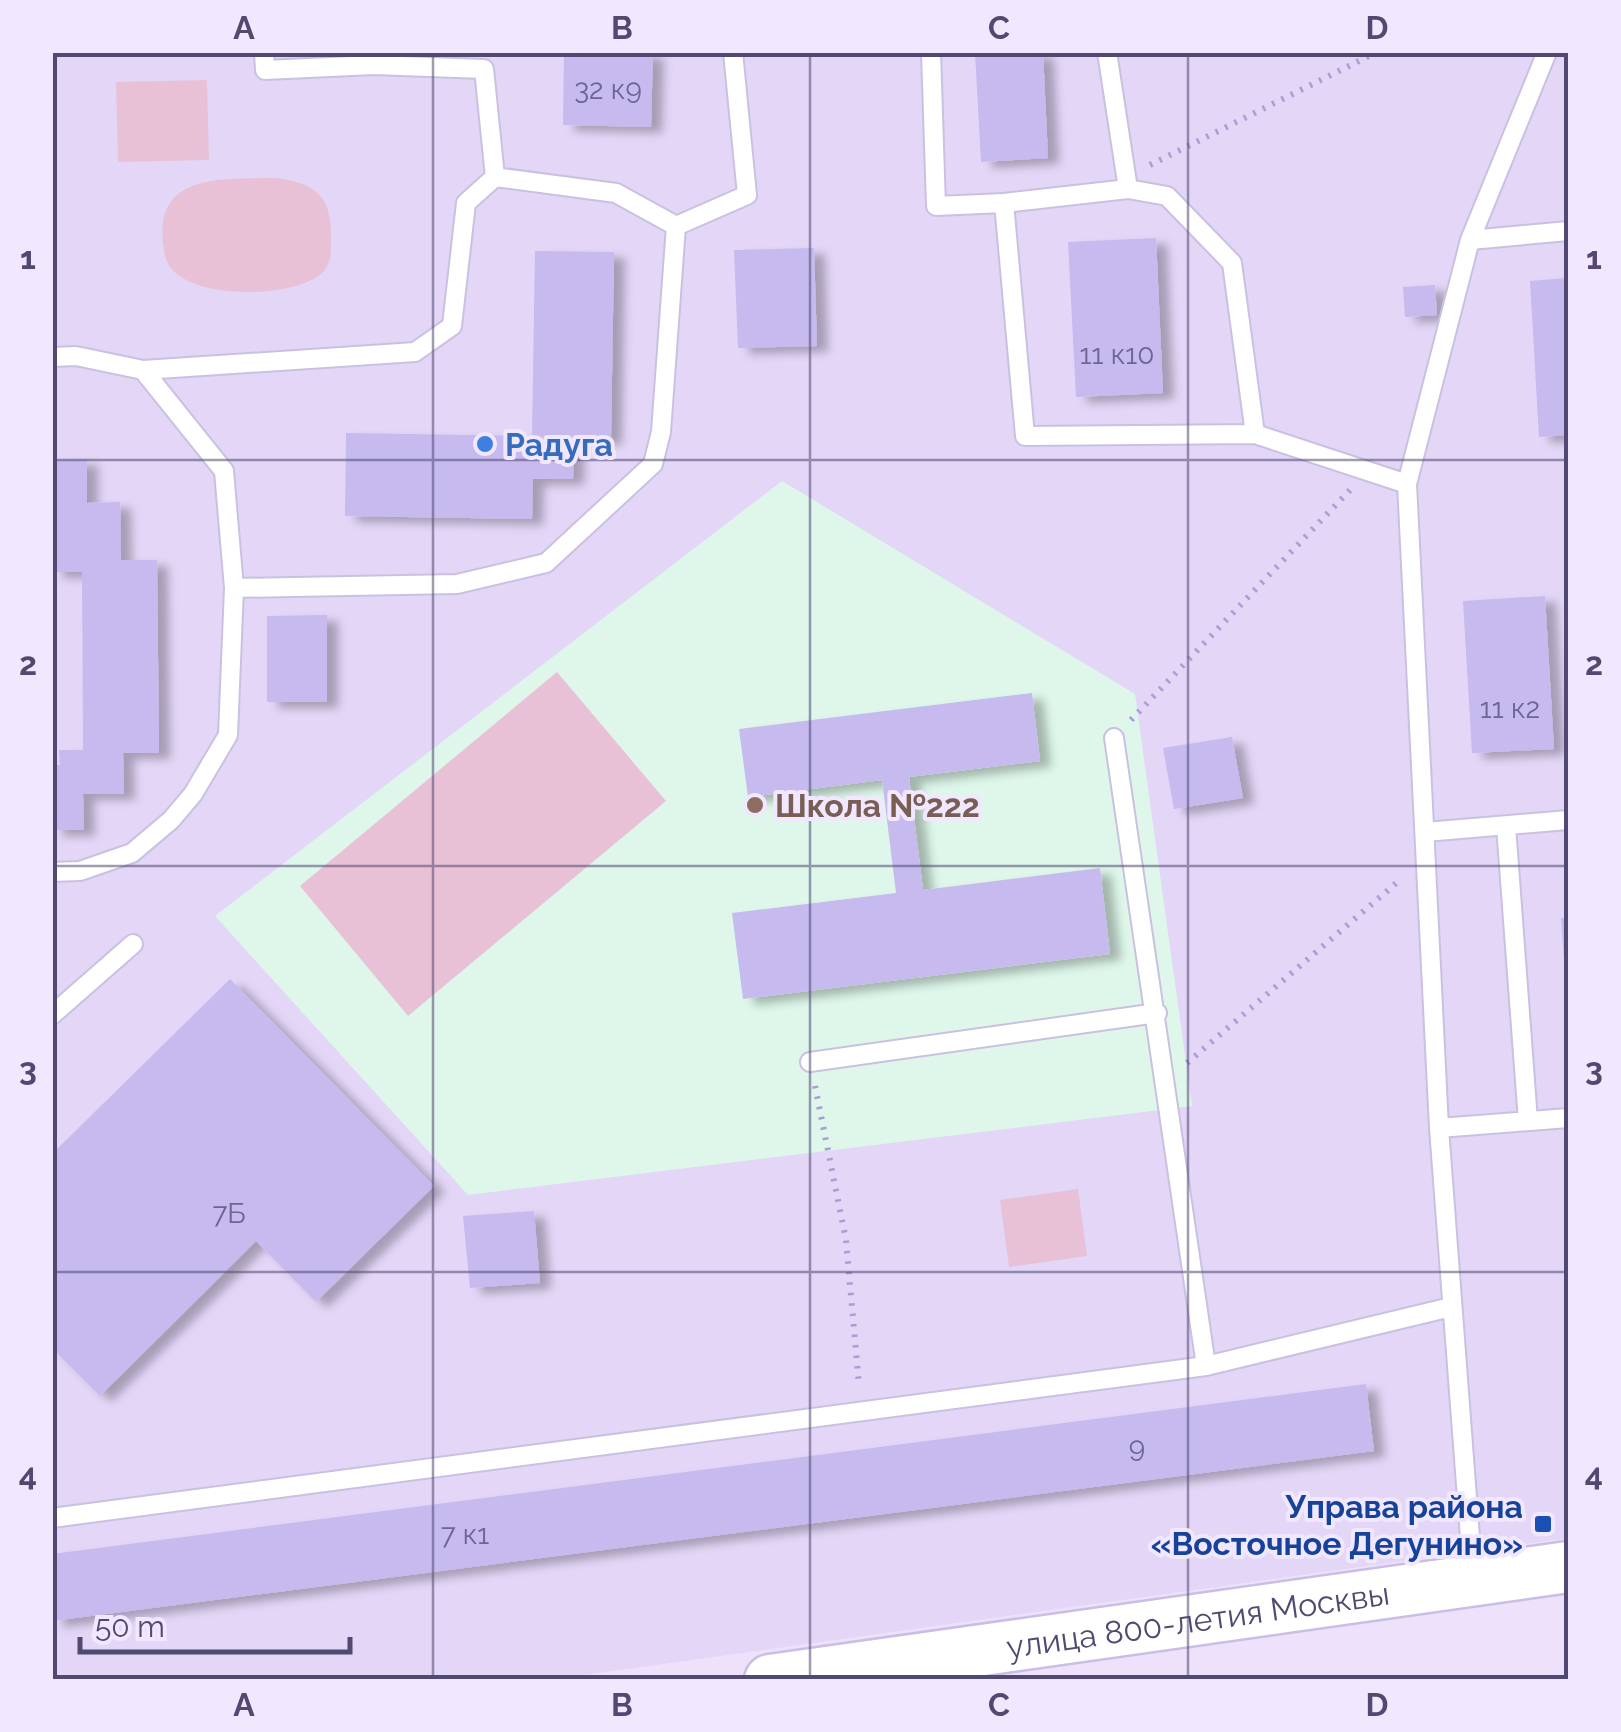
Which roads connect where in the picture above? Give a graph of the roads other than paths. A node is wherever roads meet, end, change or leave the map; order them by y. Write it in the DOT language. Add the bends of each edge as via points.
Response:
graph roads {
  1 [pos="264,52"];
  2 [pos="733,52"];
  3 [pos="931,52"];
  4 [pos="1107,52"];
  5 [pos="1547,52"];
  6 [pos="374,59"];
  7 [pos="495,177"];
  8 [pos="1127,183"];
  9 [pos="1004,203"];
  10 [pos="676,226"];
  11 [pos="1568,231"];
  12 [pos="1470,240"];
  13 [pos="52,356"];
  14 [pos="143,370"];
  15 [pos="1255,434"];
  16 [pos="1407,484"];
  17 [pos="234,588"];
  18 [pos="1114,738"];
  19 [pos="1568,820"];
  20 [pos="1506,826"];
  21 [pos="1425,832"];
  22 [pos="52,872"];
  23 [pos="134,944"];
  24 [pos="1157,1012"];
  25 [pos="52,1015"];
  26 [pos="810,1062"];
  27 [pos="1568,1118"];
  28 [pos="1528,1121"];
  29 [pos="1439,1128"];
  30 [pos="1452,1307"];
  31 [pos="1206,1366"];
  32 [pos="52,1518"];
  33 [pos="1568,1567"];
  34 [pos="1474,1579"];
  35 [pos="770,1680"];
  1 -- 6 [label="lane" via="265,70"];
  2 -- 10 [label="lane" via="747,195"];
  3 -- 9 [label="lane" via="936,206"];
  4 -- 8 [label="lane"];
  5 -- 12 [label="lane"];
  6 -- 7 [label="lane" via="484,69"];
  7 -- 10 [label="lane" via="616,193"];
  7 -- 14 [label="lane" via="466,203 452,326 415,352"];
  8 -- 9 [label="lane"];
  8 -- 15 [label="lane" via="1167,196 1232,263"];
  9 -- 15 [label="lane" via="1025,436"];
  10 -- 17 [label="lane" via="653,464 546,563 457,584"];
  11 -- 12 [label="lane"];
  12 -- 16 [label="lane"];
  13 -- 14 [label="lane"];
  14 -- 17 [label="lane" via="224,471"];
  15 -- 16 [label="lane"];
  16 -- 21 [label="lane"];
  17 -- 22 [label="lane" via="228,735 193,794 132,852 80,871"];
  18 -- 24 [label="lane"];
  19 -- 20 [label="lane"];
  20 -- 21 [label="lane"];
  20 -- 28 [label="lane"];
  21 -- 29 [label="lane"];
  23 -- 25 [label="lane"];
  24 -- 26 [label="lane"];
  24 -- 31 [label="lane"];
  27 -- 28 [label="lane"];
  28 -- 29 [label="lane"];
  29 -- 30 [label="lane"];
  30 -- 31 [label="lane"];
  30 -- 34 [label="lane"];
  31 -- 32 [label="lane"];
  33 -- 34 [label="street, улица 800-летия Москвы"];
  34 -- 35 [label="street, улица 800-летия Москвы"];
}
